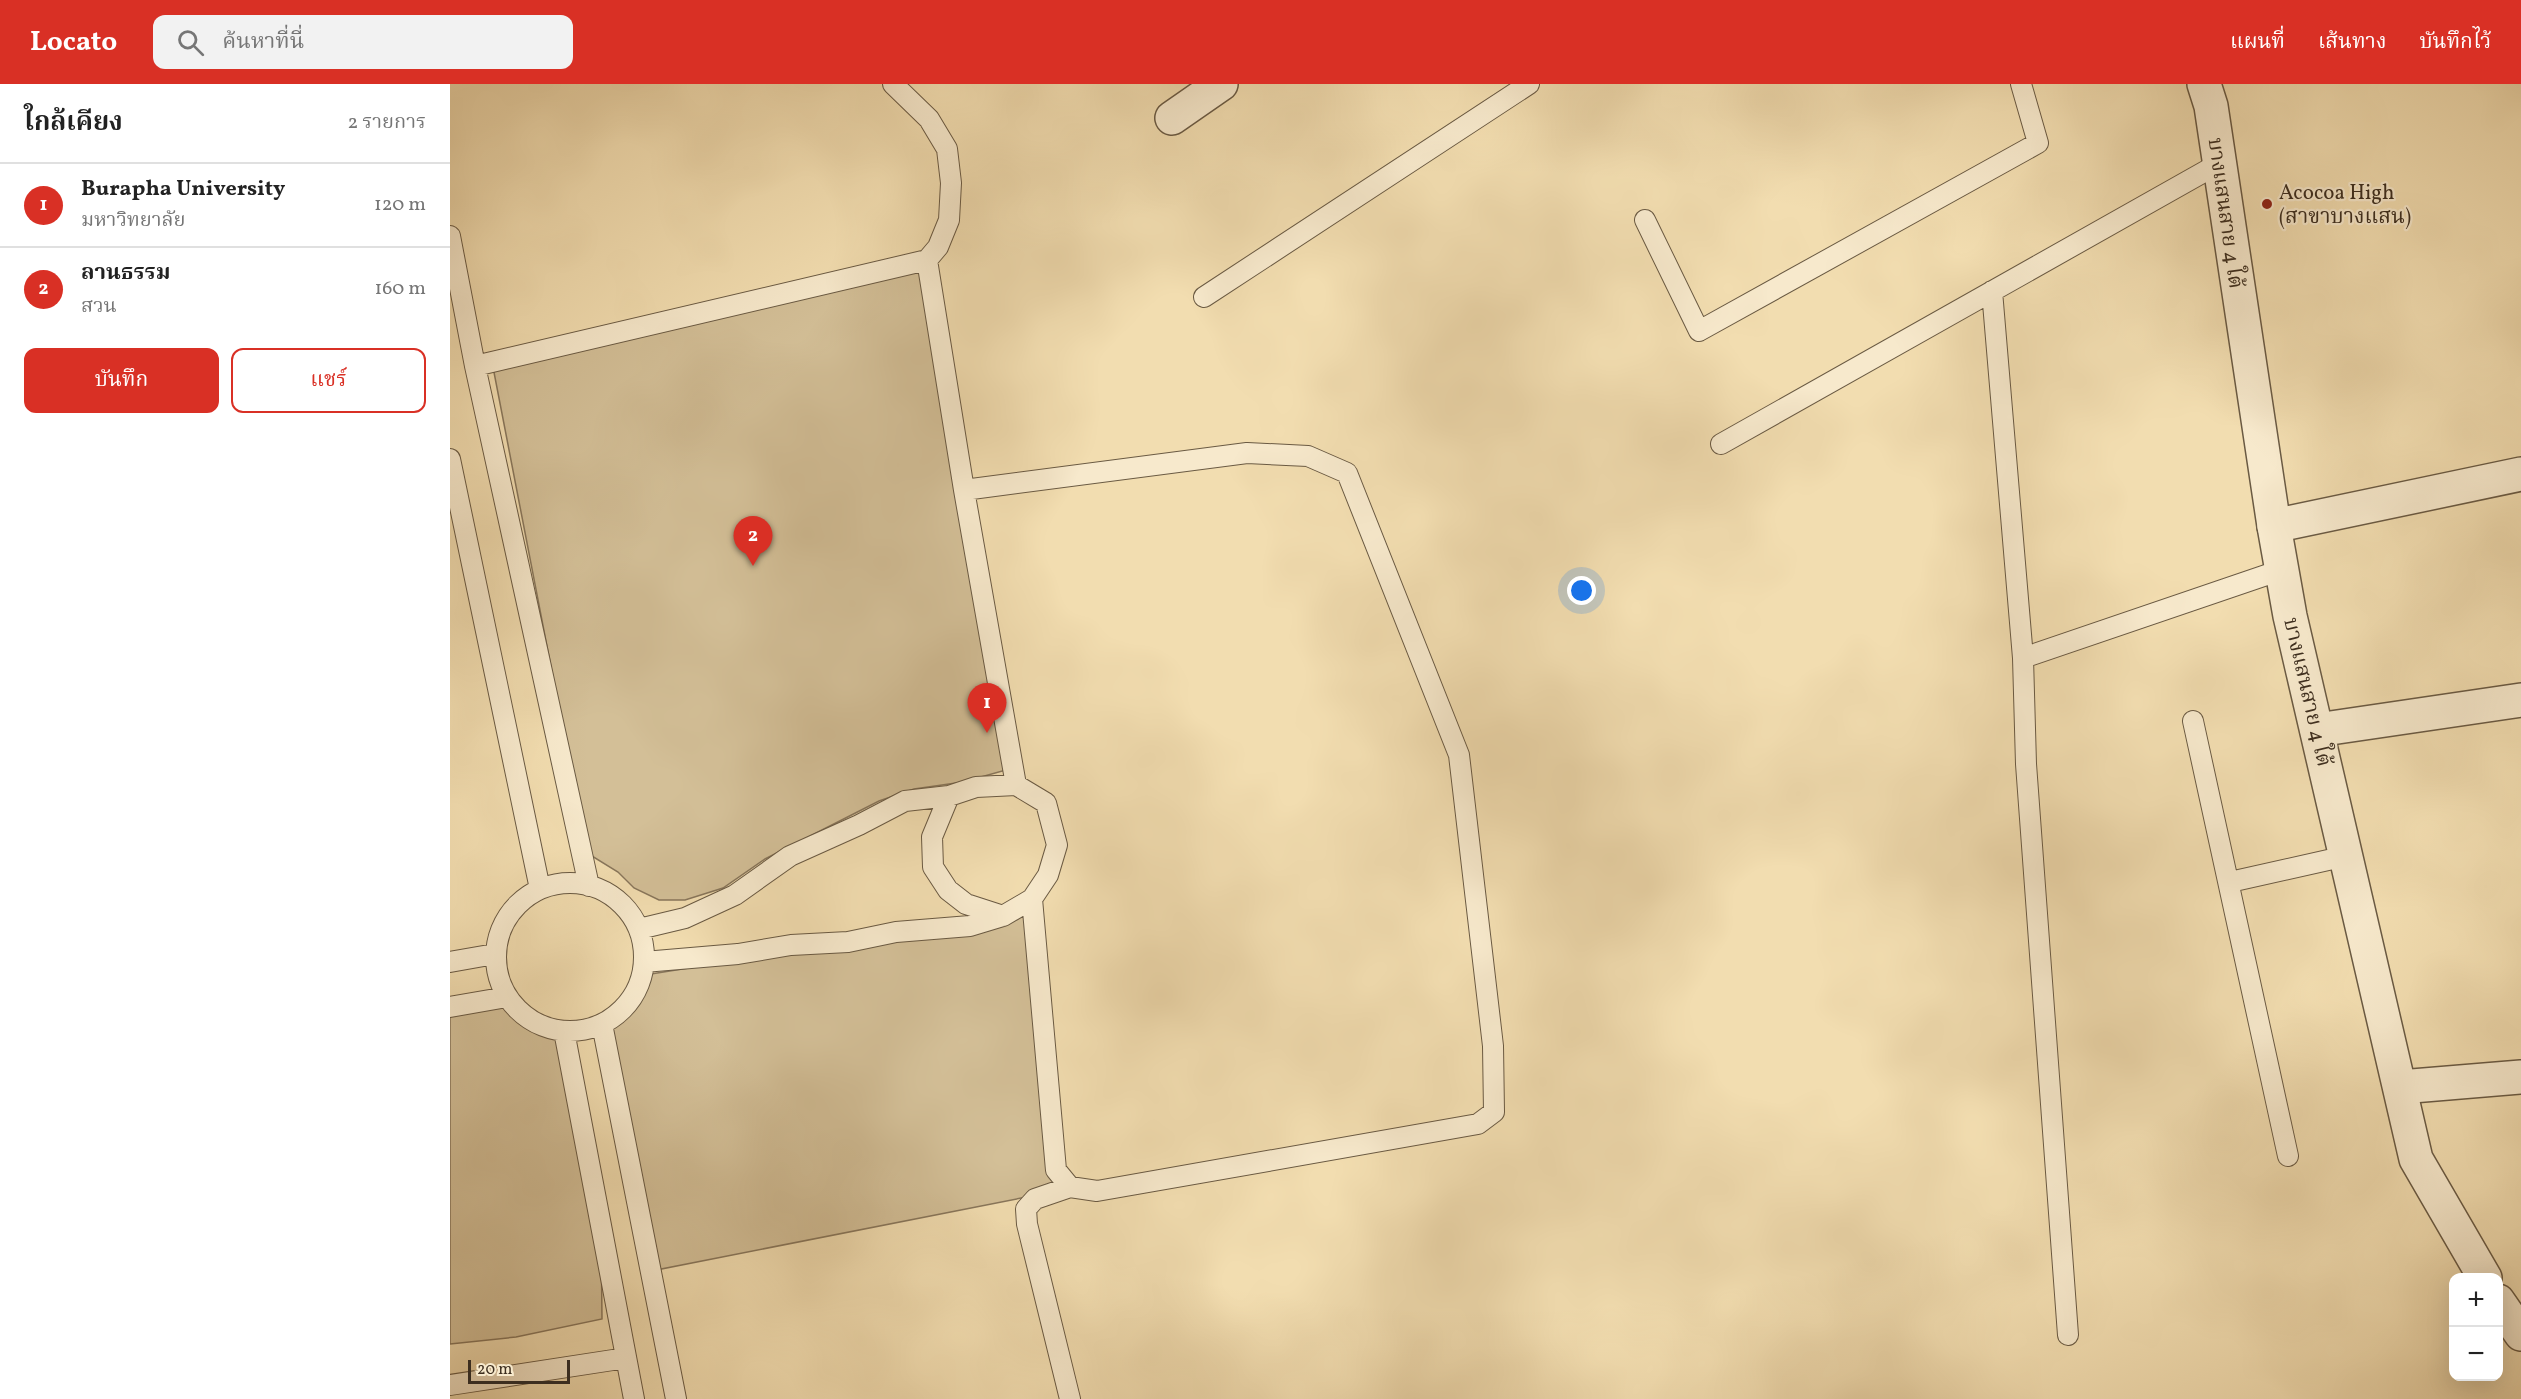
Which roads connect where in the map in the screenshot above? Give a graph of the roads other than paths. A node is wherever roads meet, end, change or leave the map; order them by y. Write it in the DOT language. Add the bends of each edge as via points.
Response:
graph roads {
  1 [pos="893,84"];
  2 [pos="1221,84"];
  3 [pos="1529,84"];
  4 [pos="2021,84"];
  5 [pos="2204,84"];
  6 [pos="1172,118"];
  7 [pos="2218,164"];
  8 [pos="1645,220"];
  9 [pos="450,236"];
  10 [pos="927,260"];
  11 [pos="1992,291"];
  12 [pos="1204,297"];
  13 [pos="475,366"];
  14 [pos="1721,444"];
  15 [pos="450,459"];
  16 [pos="2521,474"];
  17 [pos="963,490"];
  18 [pos="2274,526"];
  19 [pos="2281,570"];
  20 [pos="2023,658"];
  21 [pos="2521,700"];
  22 [pos="2193,721"];
  23 [pos="2317,730"];
  24 [pos="1016,785"];
  25 [pos="949,796"];
  26 [pos="2346,856"];
  27 [pos="2230,882"];
  28 [pos="589,886"];
  29 [pos="540,889"];
  30 [pos="1032,899"];
  31 [pos="1003,916"];
  32 [pos="639,929"];
  33 [pos="495,954"];
  34 [pos="450,962"];
  35 [pos="644,962"];
  36 [pos="507,998"];
  37 [pos="450,1006"];
  38 [pos="602,1024"];
  39 [pos="564,1031"];
  40 [pos="2521,1077"];
  41 [pos="2400,1087"];
  42 [pos="2288,1156"];
  43 [pos="1070,1187"];
  44 [pos="2487,1273"];
  45 [pos="2503,1299"];
  46 [pos="2521,1334"];
  47 [pos="2068,1335"];
  48 [pos="626,1358"];
  49 [pos="450,1385"];
  50 [pos="634,1399"];
  51 [pos="675,1399"];
  52 [pos="1070,1399"];
  1 -- 10 [label="lane" via="929,119 947,149 951,183 949,220 938,247"];
  2 -- 6 [label="street"];
  3 -- 12 [label="lane"];
  4 -- 8 [label="lane" via="2038,143 1699,331"];
  5 -- 7 [label="street, บางแสนสาย 4 ใต้" via="2211,106"];
  7 -- 11 [label="lane"];
  7 -- 18 [label="street, บางแสนสาย 4 ใต้"];
  9 -- 13 [label="lane"];
  10 -- 13 [label="lane"];
  10 -- 17 [label="lane"];
  11 -- 14 [label="lane"];
  11 -- 20 [label="lane"];
  13 -- 28 [label="lane"];
  15 -- 29 [label="lane"];
  16 -- 18 [label="street"];
  17 -- 24 [label="lane"];
  17 -- 43 [label="lane" via="1246,453 1308,456 1347,473 1459,755 1493,1046 1494,1112 1478,1124 1097,1191"];
  18 -- 19 [label="street, บางแสนสาย 4 ใต้"];
  19 -- 20 [label="lane"];
  19 -- 23 [label="street, บางแสนสาย 4 ใต้"];
  20 -- 47 [label="lane" via="2026,764"];
  21 -- 23 [label="street"];
  22 -- 27 [label="lane"];
  23 -- 26 [label="street, บางแสนสาย 4 ใต้"];
  24 -- 25 [label="lane" via="976,787"];
  24 -- 30 [label="lane" via="1046,804 1057,844 1048,875"];
  25 -- 31 [label="lane" via="932,837 933,867 948,890 966,904"];
  25 -- 32 [label="lane" via="904,801 790,856 735,895 685,918"];
  26 -- 27 [label="lane"];
  26 -- 41 [label="street, บางแสนสาย 4 ใต้"];
  27 -- 42 [label="lane"];
  28 -- 29 [label="lane" via="564,883"];
  28 -- 32 [label="lane" via="610,895 627,910"];
  29 -- 33 [label="lane" via="508,915"];
  30 -- 31 [label="lane"];
  30 -- 43 [label="lane" via="1056,1170"];
  31 -- 35 [label="lane" via="970,926 896,932 848,942"];
  32 -- 35 [label="lane"];
  33 -- 34 [label="lane"];
  33 -- 36 [label="lane" via="498,977"];
  35 -- 38 [label="lane" via="640,982 630,1000"];
  36 -- 37 [label="lane"];
  36 -- 39 [label="lane" via="524,1016"];
  38 -- 39 [label="lane"];
  38 -- 51 [label="lane"];
  39 -- 48 [label="lane"];
  40 -- 41 [label="street"];
  41 -- 44 [label="street, บางแสนสาย 4 ใต้" via="2416,1159"];
  43 -- 52 [label="lane" via="1035,1199 1026,1209"];
  45 -- 46 [label="street, บางแสนสาย 4 ใต้"];
  48 -- 49 [label="lane"];
  48 -- 50 [label="lane"];
}
